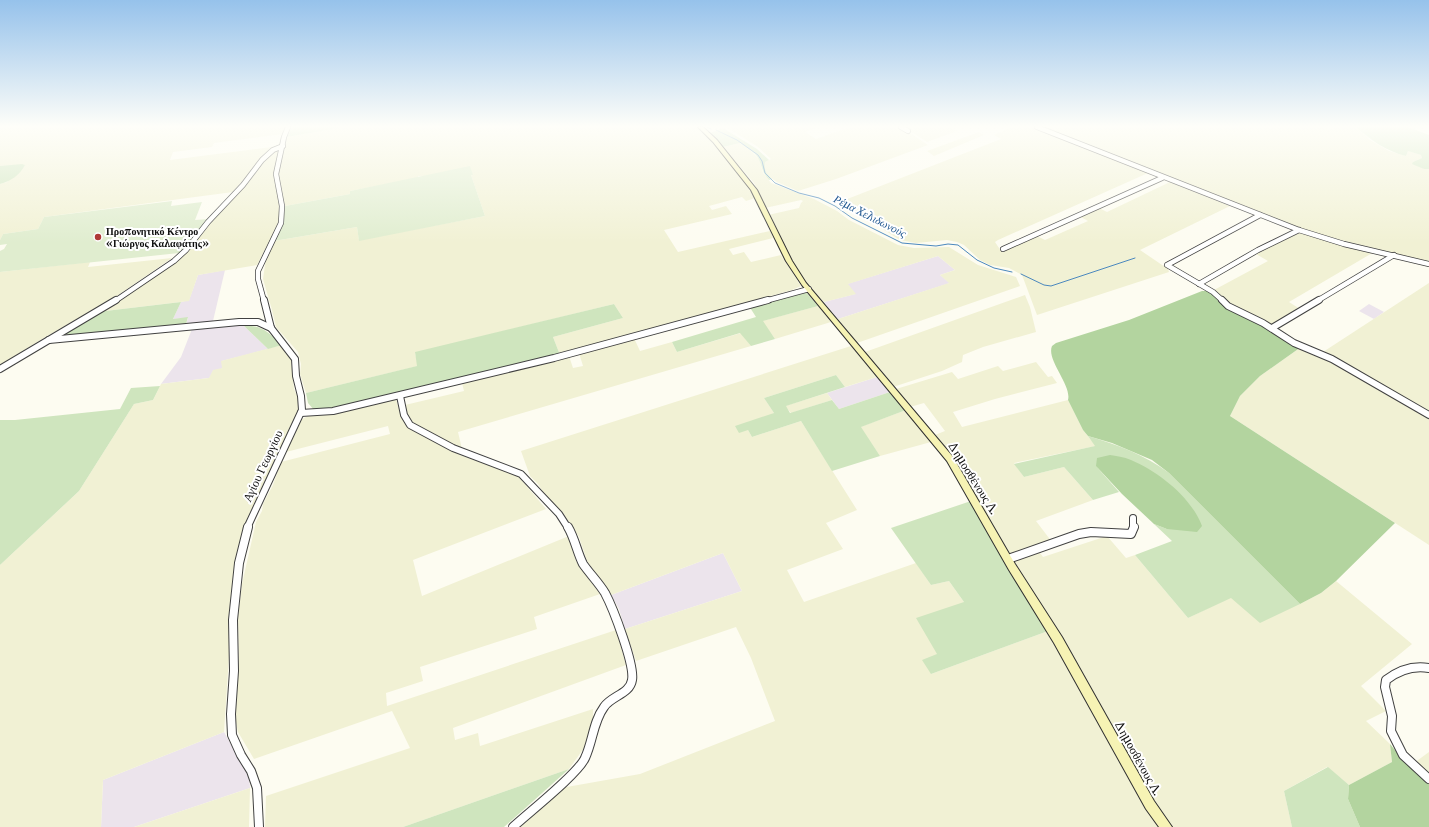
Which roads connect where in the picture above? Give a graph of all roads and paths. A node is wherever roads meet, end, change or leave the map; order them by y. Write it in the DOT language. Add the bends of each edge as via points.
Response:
graph roads {
  1 [pos="258,166"];
  2 [pos="278,166"];
  3 [pos="734,166"];
  4 [pos="1133,166"];
  5 [pos="1162,178"];
  6 [pos="1260,216"];
  7 [pos="1299,230"];
  8 [pos="1003,249"];
  9 [pos="1394,255"];
  10 [pos="1429,264"];
  11 [pos="1198,284"];
  12 [pos="809,289"];
  13 [pos="271,328"];
  14 [pos="1272,328"];
  15 [pos="46,340"];
  16 [pos="0,369"];
  17 [pos="400,396"];
  18 [pos="301,413"];
  19 [pos="1429,415"];
  20 [pos="1133,518"];
  21 [pos="1008,559"];
  22 [pos="1429,668"];
  23 [pos="1429,779"];
  24 [pos="259,827"];
  25 [pos="513,827"];
  26 [pos="1166,827"];
  1 -- 15 [label="street" via="174,261 118,299"];
  2 -- 13 [label="street, Αγίου Γεωργίου" via="276,172 282,206 281,223 258,271"];
  3 -- 12 [label="street, Δημοσθένους Λ." via="754,190 789,261"];
  4 -- 5 [label="street"];
  5 -- 6 [label="street"];
  5 -- 8 [label="street"];
  6 -- 7 [label="street"];
  6 -- 11 [label="street" via="1167,265"];
  7 -- 9 [label="street" via="1344,244"];
  7 -- 11 [label="street"];
  9 -- 10 [label="street"];
  9 -- 14 [label="street"];
  11 -- 14 [label="street" via="1213,292 1228,306"];
  12 -- 17 [label="street" via="554,358"];
  12 -- 21 [label="street, Δημοσθένους Λ." via="950,459"];
  13 -- 15 [label="street" via="258,322 239,322"];
  13 -- 18 [label="street, Αγίου Γεωργίου" via="295,359"];
  14 -- 19 [label="street" via="1294,343 1350,368"];
  15 -- 16 [label="street"];
  17 -- 18 [label="street" via="333,411"];
  17 -- 25 [label="street" via="402,412 410,425 459,450 521,474 559,514 572,534 583,563 604,592 613,610 632,669 632,681 629,686 605,705 597,719 585,759 566,780"];
  18 -- 24 [label="street, Αγίου Γεωργίου" via="246,532 232,620 232,735 257,788"];
  20 -- 21 [label="street" via="1134,527 1130,534 1079,534"];
  21 -- 26 [label="street, Δημοσθένους Λ." via="1058,640 1150,805"];
  22 -- 23 [label="street" via="1408,667 1386,680 1385,687 1392,716 1391,730 1403,755"];
}
